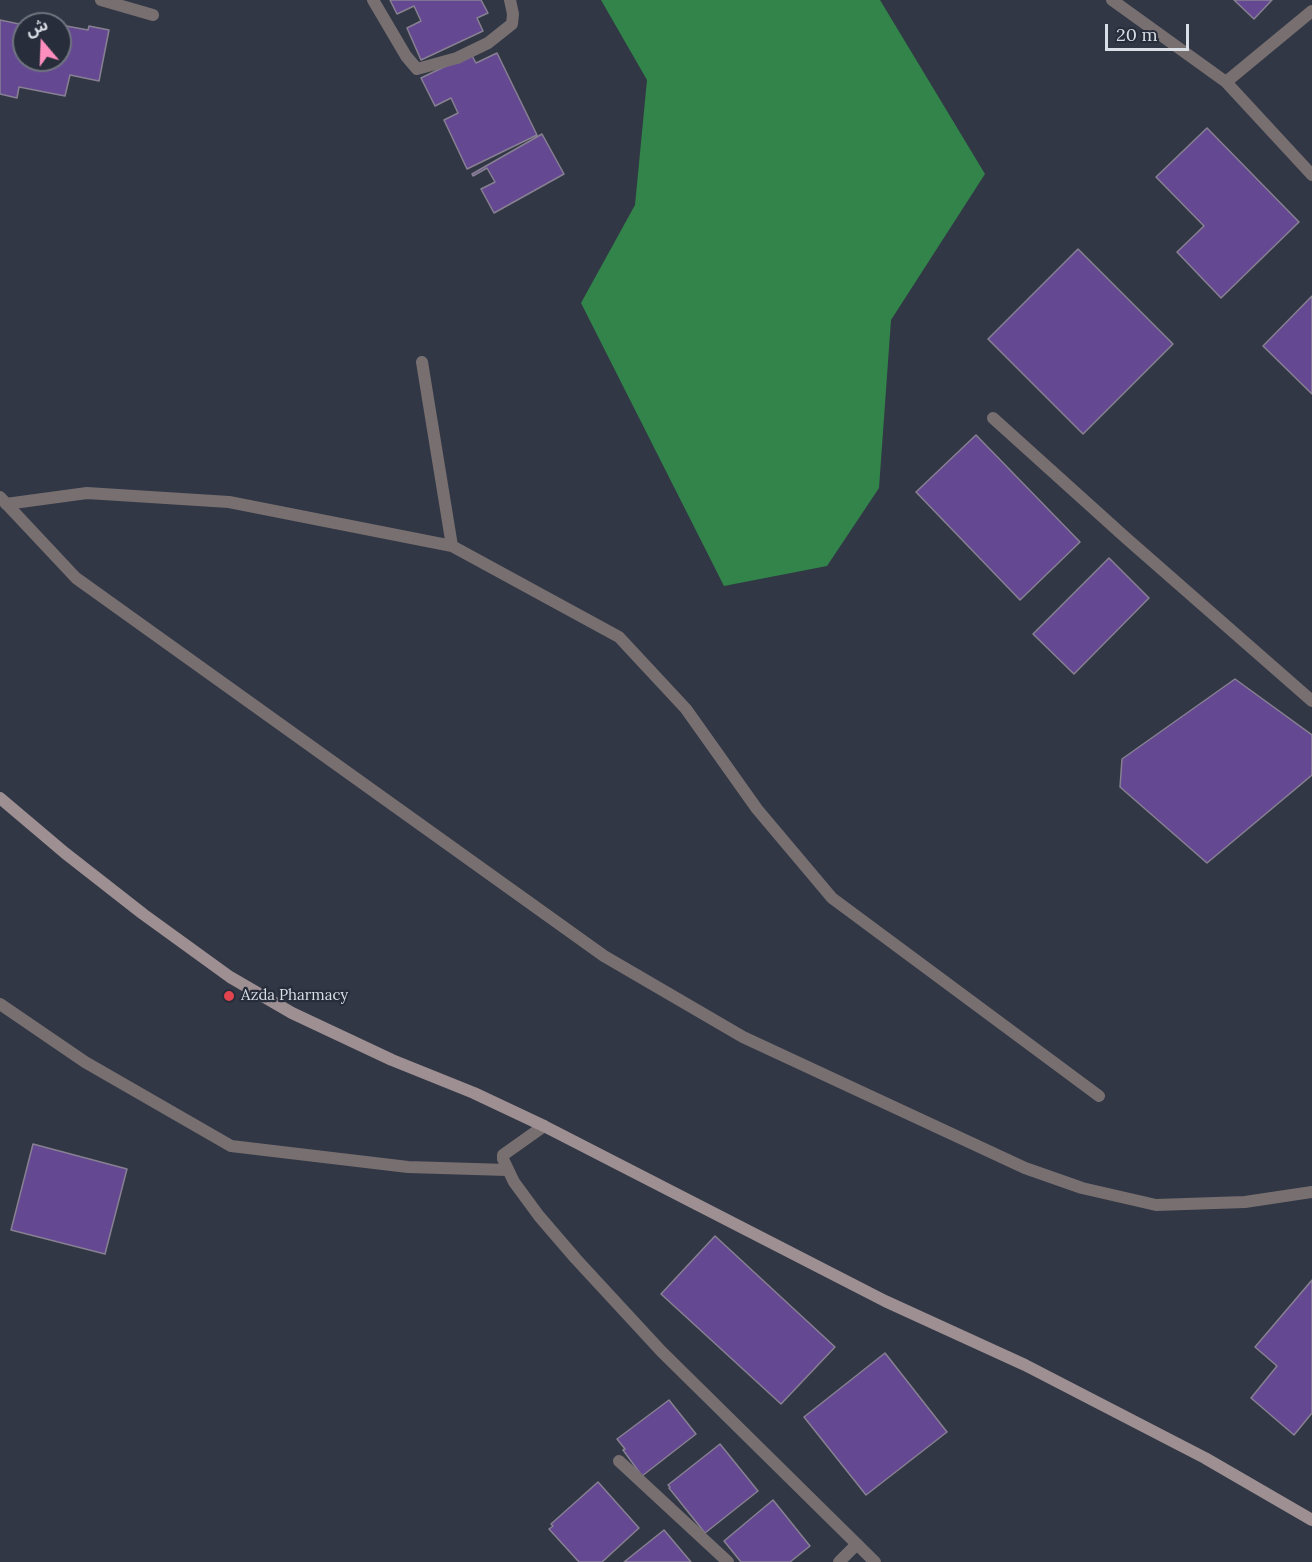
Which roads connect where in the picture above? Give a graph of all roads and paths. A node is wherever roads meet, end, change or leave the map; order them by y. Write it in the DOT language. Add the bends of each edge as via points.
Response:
graph roads {
  1 [pos="101,0"];
  2 [pos="373,0"];
  3 [pos="510,0"];
  4 [pos="1112,0"];
  5 [pos="1312,11"];
  6 [pos="153,15"];
  7 [pos="1226,82"];
  8 [pos="1312,175"];
  9 [pos="422,362"];
  10 [pos="993,418"];
  11 [pos="3,500"];
  12 [pos="452,546"];
  13 [pos="1312,701"];
  14 [pos="0,798"];
  15 [pos="0,1004"];
  16 [pos="1099,1096"];
  17 [pos="544,1126"];
  18 [pos="507,1170"];
  19 [pos="1312,1192"];
  20 [pos="619,1461"];
  21 [pos="1312,1520"];
  22 [pos="857,1544"];
  23 [pos="728,1562"];
  24 [pos="839,1562"];
  25 [pos="875,1562"];
  1 -- 6 [label="street"];
  2 -- 3 [label="street" via="417,69 457,58 488,43 512,24"];
  4 -- 7 [label="street"];
  5 -- 7 [label="street"];
  7 -- 8 [label="street"];
  9 -- 12 [label="street"];
  10 -- 13 [label="street"];
  11 -- 12 [label="street" via="87,493 229,502"];
  11 -- 19 [label="street" via="76,578 604,956 743,1037 1025,1168 1082,1188 1156,1205 1245,1202"];
  12 -- 16 [label="street" via="619,637 686,709 757,809 832,898"];
  14 -- 17 [label="street" via="134,907 230,977 292,1013"];
  15 -- 18 [label="street" via="85,1062 231,1146 408,1167"];
  17 -- 18 [label="street" via="503,1155"];
  17 -- 21 [label="street" via="885,1301 1025,1365 1205,1458"];
  18 -- 22 [label="street" via="539,1216 661,1352"];
  20 -- 23 [label="street"];
  22 -- 24 [label="street"];
  22 -- 25 [label="street"];
}
